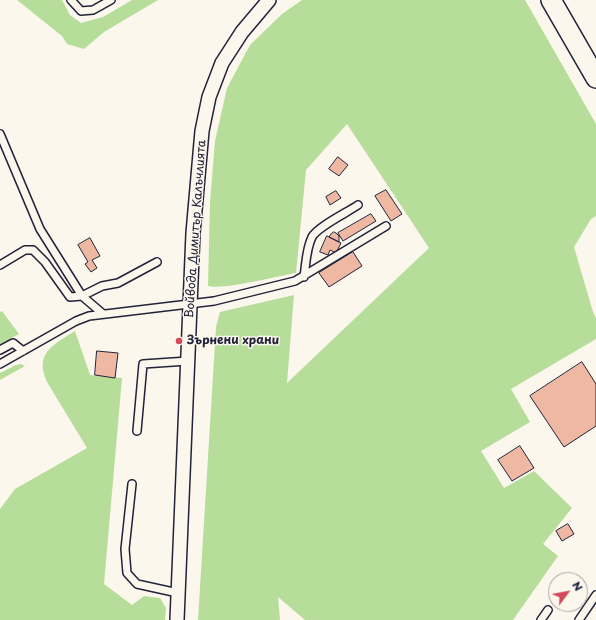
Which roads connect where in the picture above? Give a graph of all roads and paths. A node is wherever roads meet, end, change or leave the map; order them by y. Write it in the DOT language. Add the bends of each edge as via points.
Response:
graph roads {
  1 [pos="71,0"];
  2 [pos="111,0"];
  3 [pos="269,0"];
  4 [pos="551,0"];
  5 [pos="596,78"];
  6 [pos="0,134"];
  7 [pos="358,205"];
  8 [pos="386,226"];
  9 [pos="157,262"];
  10 [pos="0,265"];
  11 [pos="304,277"];
  12 [pos="82,296"];
  13 [pos="190,304"];
  14 [pos="102,314"];
  15 [pos="0,350"];
  16 [pos="23,352"];
  17 [pos="188,361"];
  18 [pos="0,364"];
  19 [pos="137,431"];
  20 [pos="132,484"];
  21 [pos="178,593"];
  22 [pos="596,595"];
  23 [pos="548,610"];
  24 [pos="177,620"];
  25 [pos="542,620"];
  26 [pos="578,620"];
  1 -- 2 [label="lane" via="81,11 93,10"];
  3 -- 13 [label="street, Войвода Димитър Калъчлията" via="242,32 222,63 209,97 202,131"];
  4 -- 5 [label="main road"];
  6 -- 12 [label="lane" via="40,229"];
  7 -- 11 [label="lane" via="312,236"];
  8 -- 11 [label="lane"];
  9 -- 12 [label="lane" via="118,283 102,286"];
  10 -- 12 [label="lane" via="25,250 33,250 46,262 70,297"];
  11 -- 13 [label="lane" via="278,286"];
  12 -- 14 [label="lane"];
  13 -- 14 [label="lane"];
  13 -- 17 [label="street, Войвода Димитър Калъчлията"];
  14 -- 16 [label="lane" via="76,321"];
  15 -- 16 [label="lane" via="13,343"];
  16 -- 18 [label="lane"];
  17 -- 19 [label="lane" via="143,364"];
  17 -- 21 [label="street, Войвода Димитър Калъчлията"];
  20 -- 21 [label="lane" via="124,549 127,572 137,584"];
  21 -- 24 [label="street, Войвода Димитър Калъчлията"];
  22 -- 26 [label="lane"];
  23 -- 25 [label="lane"];
}
